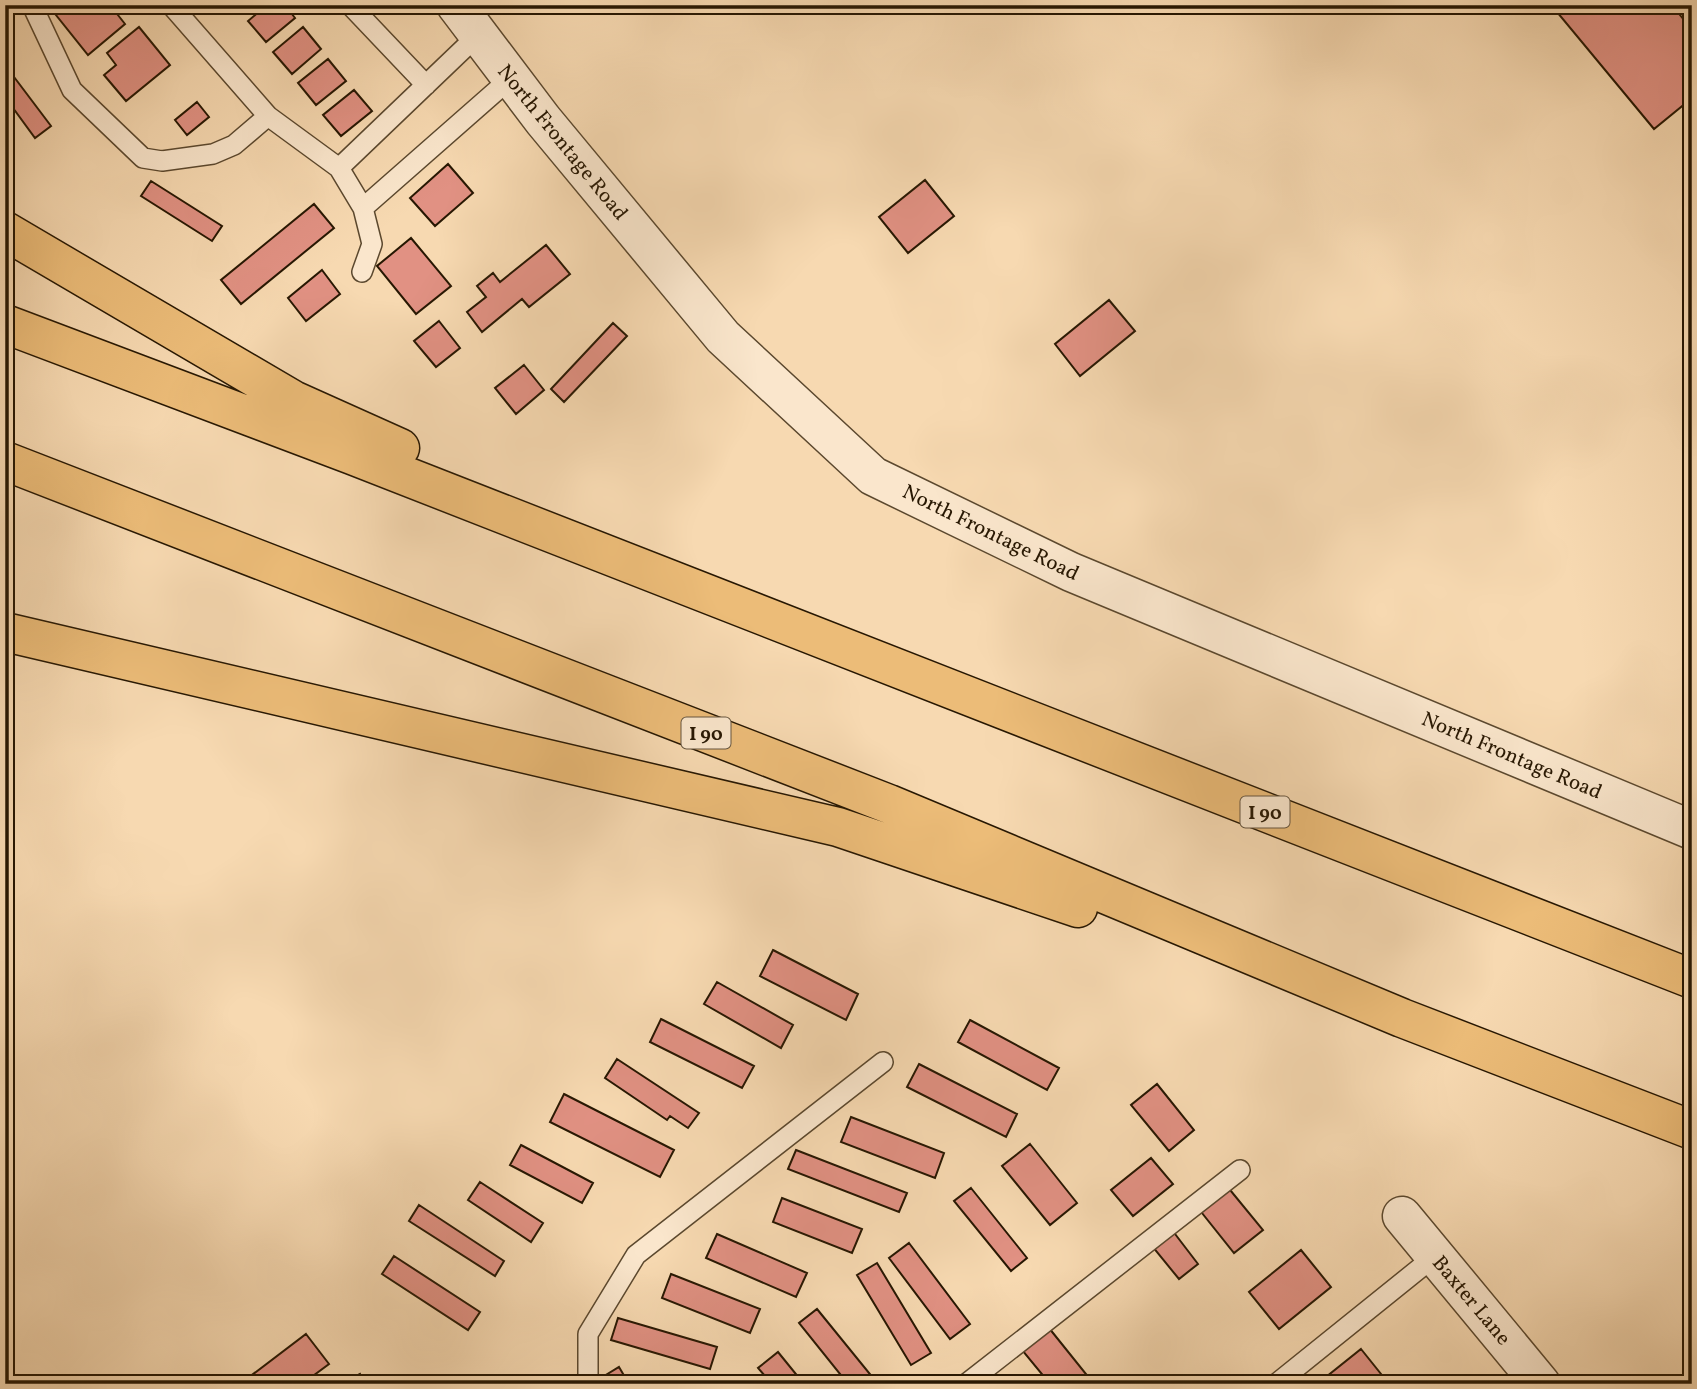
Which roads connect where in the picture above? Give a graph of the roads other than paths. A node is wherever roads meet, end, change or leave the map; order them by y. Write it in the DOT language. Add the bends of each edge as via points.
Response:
graph roads {
  1 [pos="32,5"];
  2 [pos="172,5"];
  3 [pos="350,5"];
  4 [pos="456,5"];
  5 [pos="478,35"];
  6 [pos="511,78"];
  7 [pos="426,85"];
  8 [pos="268,116"];
  9 [pos="339,168"];
  10 [pos="363,208"];
  11 [pos="5,231"];
  12 [pos="362,272"];
  13 [pos="5,324"];
  14 [pos="5,461"];
  15 [pos="5,632"];
  16 [pos="839,645"];
  17 [pos="1692,830"];
  18 [pos="1692,979"];
  19 [pos="1402,1018"];
  20 [pos="883,1062"];
  21 [pos="1692,1130"];
  22 [pos="1240,1170"];
  23 [pos="1402,1216"];
  24 [pos="1435,1256"];
  25 [pos="588,1384"];
  26 [pos="966,1384"];
  27 [pos="1276,1384"];
  28 [pos="1541,1384"];
  1 -- 8 [label="lane" via="72,90 143,158 162,161 213,154 234,145"];
  2 -- 8 [label="lane"];
  3 -- 7 [label="lane"];
  4 -- 5 [label="street, North Frontage Road"];
  5 -- 6 [label="street, North Frontage Road"];
  5 -- 7 [label="lane"];
  6 -- 10 [label="lane"];
  6 -- 17 [label="street, North Frontage Road" via="723,337 873,476 1071,572"];
  7 -- 9 [label="lane"];
  8 -- 9 [label="lane"];
  9 -- 10 [label="lane"];
  10 -- 12 [label="lane" via="372,244"];
  11 -- 16 [label="highway" via="293,400"];
  13 -- 16 [label="highway, I 90"];
  14 -- 19 [label="highway, I 90" via="889,804"];
  15 -- 19 [label="highway" via="838,827"];
  16 -- 18 [label="highway, I 90"];
  19 -- 21 [label="highway, I 90"];
  20 -- 25 [label="lane" via="636,1255 588,1334"];
  22 -- 26 [label="lane"];
  23 -- 24 [label="street, Baxter Lane"];
  24 -- 27 [label="lane"];
  24 -- 28 [label="street, Baxter Lane"];
}
